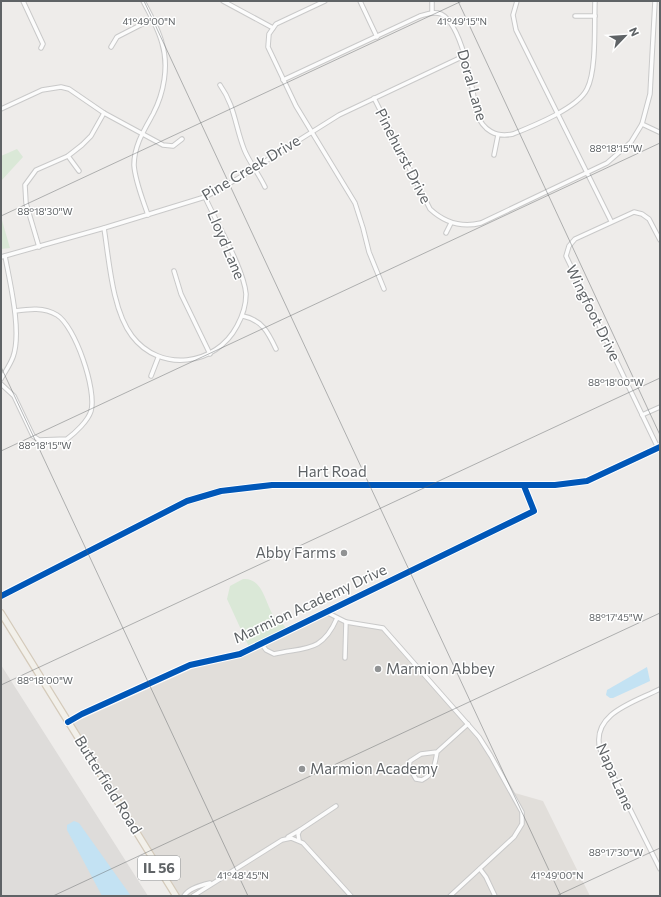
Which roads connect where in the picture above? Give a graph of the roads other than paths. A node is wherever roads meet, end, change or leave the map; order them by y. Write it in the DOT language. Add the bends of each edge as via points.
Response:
graph roads {
  1 [pos="24,1"];
  2 [pos="143,1"];
  3 [pos="223,1"];
  4 [pos="324,1"];
  5 [pos="360,1"];
  6 [pos="432,1"];
  7 [pos="517,1"];
  8 [pos="596,1"];
  9 [pos="655,1"];
  10 [pos="432,13"];
  11 [pos="654,13"];
  12 [pos="660,13"];
  13 [pos="575,16"];
  14 [pos="595,16"];
  15 [pos="152,19"];
  16 [pos="273,28"];
  17 [pos="377,36"];
  18 [pos="111,47"];
  19 [pos="41,48"];
  20 [pos="466,55"];
  21 [pos="283,80"];
  22 [pos="220,85"];
  23 [pos="374,98"];
  24 [pos="1,109"];
  25 [pos="104,113"];
  26 [pos="557,113"];
  27 [pos="642,124"];
  28 [pos="311,131"];
  29 [pos="659,132"];
  30 [pos="142,134"];
  31 [pos="498,135"];
  32 [pos="182,139"];
  33 [pos="494,155"];
  34 [pos="68,156"];
  35 [pos="255,168"];
  36 [pos="79,171"];
  37 [pos="588,173"];
  38 [pos="265,187"];
  39 [pos="205,197"];
  40 [pos="148,215"];
  41 [pos="611,221"];
  42 [pos="450,222"];
  43 [pos="104,228"];
  44 [pos="446,233"];
  45 [pos="660,240"];
  46 [pos="39,247"];
  47 [pos="3,256"];
  48 [pos="174,271"];
  49 [pos="384,289"];
  50 [pos="15,311"];
  51 [pos="243,316"];
  52 [pos="276,349"];
  53 [pos="210,354"];
  54 [pos="158,358"];
  55 [pos="151,376"];
  56 [pos="1,379"];
  57 [pos="1,384"];
  58 [pos="660,407"];
  59 [pos="642,416"];
  60 [pos="659,448"];
  61 [pos="524,486"];
  62 [pos="1,596"];
  63 [pos="326,612"];
  64 [pos="1,613"];
  65 [pos="336,618"];
  66 [pos="346,622"];
  67 [pos="261,643"];
  68 [pos="345,658"];
  69 [pos="660,689"];
  70 [pos="68,722"];
  71 [pos="468,724"];
  72 [pos="437,752"];
  73 [pos="336,806"];
  74 [pos="300,830"];
  75 [pos="287,838"];
  76 [pos="299,840"];
  77 [pos="480,869"];
  78 [pos="660,869"];
  79 [pos="213,882"];
  80 [pos="176,896"];
  81 [pos="184,896"];
  82 [pos="193,896"];
  83 [pos="351,896"];
  84 [pos="450,896"];
  85 [pos="495,896"];
  1 -- 19 [label="street" via="43,44"];
  2 -- 15 [label="street"];
  3 -- 16 [label="street"];
  4 -- 16 [label="street" via="280,22"];
  5 -- 17 [label="street"];
  6 -- 10 [label="street"];
  7 -- 26 [label="street" via="513,15 516,30"];
  8 -- 14 [label="street, Doral Lane"];
  9 -- 11 [label="street, Pinehurst Drive"];
  10 -- 17 [label="street"];
  10 -- 20 [label="street, Doral Lane" via="439,13 448,19"];
  11 -- 12 [label="street"];
  11 -- 27 [label="street, Pinehurst Drive" via="650,94"];
  13 -- 14 [label="street"];
  14 -- 26 [label="street, Doral Lane" via="592,73 588,88 578,101"];
  15 -- 18 [label="street" via="117,37"];
  15 -- 30 [label="street" via="163,43 164,84 158,105"];
  16 -- 21 [label="street" via="269,34 268,45"];
  17 -- 21 [label="street"];
  20 -- 23 [label="street, Pine Creek Drive"];
  20 -- 31 [label="street, Doral Lane" via="479,119 487,129"];
  21 -- 28 [label="street"];
  22 -- 35 [label="street" via="236,120 244,149"];
  23 -- 28 [label="street, Pine Creek Drive"];
  23 -- 42 [label="street, Pinehurst Drive" via="425,201 436,214"];
  24 -- 25 [label="street" via="42,90 61,87 78,94"];
  25 -- 30 [label="street"];
  25 -- 34 [label="street" via="91,136"];
  26 -- 31 [label="street, Doral Lane" via="513,134"];
  26 -- 37 [label="street"];
  27 -- 29 [label="street"];
  27 -- 37 [label="street, Pinehurst Drive" via="620,154"];
  28 -- 35 [label="street, Pine Creek Drive"];
  28 -- 49 [label="street" via="354,203"];
  30 -- 32 [label="street" via="167,146 172,146"];
  30 -- 40 [label="street" via="134,165"];
  31 -- 33 [label="street"];
  34 -- 36 [label="street"];
  34 -- 46 [label="street" via="36,170 25,185 26,203"];
  35 -- 38 [label="street"];
  35 -- 39 [label="street, Pine Creek Drive"];
  37 -- 41 [label="street"];
  37 -- 42 [label="street, Pinehurst Drive" via="480,223 465,225"];
  39 -- 40 [label="street, Pine Creek Drive"];
  39 -- 51 [label="street, Lloyd Lane" via="242,276 246,295"];
  40 -- 43 [label="street, Pine Creek Drive"];
  41 -- 45 [label="street" via="631,212 642,214 652,223"];
  41 -- 59 [label="street, Wingfoot Drive" via="575,239 569,246 566,256"];
  42 -- 44 [label="street"];
  43 -- 46 [label="street, Pine Creek Drive"];
  43 -- 54 [label="street" via="110,271 122,317 132,336"];
  46 -- 47 [label="street, Pine Creek Drive"];
  47 -- 50 [label="street"];
  48 -- 53 [label="street" via="181,294"];
  50 -- 56 [label="street" via="16,337 13,357"];
  50 -- 57 [label="street" via="43,309 53,312 63,320 90,378 91,411 67,439 39,440 33,436 14,396"];
  51 -- 52 [label="street" via="254,318 266,329"];
  51 -- 53 [label="street" via="222,347"];
  53 -- 54 [label="street" via="191,360"];
  54 -- 55 [label="street"];
  58 -- 59 [label="street"];
  59 -- 60 [label="street, Wingfoot Drive"];
  60 -- 61 [label="street, Hart Road" via="587,481"];
  61 -- 62 [label="street, Hart Road" via="272,485 221,491 187,501"];
  61 -- 63 [label="street, Marmion Academy Drive" via="534,511"];
  63 -- 65 [label="street, Marmion Academy Drive"];
  63 -- 67 [label="street, Marmion Academy Drive"];
  64 -- 70 [label="main road, Butterfield Road / IL 56"];
  65 -- 66 [label="street, Marmion Academy Drive"];
  65 -- 67 [label="street" via="328,634 316,645 305,650 274,654 266,650"];
  66 -- 68 [label="street"];
  66 -- 71 [label="street, Marmion Academy Drive" via="383,628"];
  67 -- 70 [label="street, Marmion Academy Drive" via="240,654 190,665"];
  69 -- 78 [label="street, Napa Lane" via="606,718 598,732 597,740"];
  70 -- 80 [label="main road, Butterfield Road / IL 56"];
  71 -- 72 [label="street"];
  71 -- 77 [label="street, Marmion Academy Drive" via="488,751 518,803 522,816 520,828 514,837"];
  72 -- 72 [label="street" via="414,757 409,767 413,776 422,780 428,777 434,768"];
  73 -- 74 [label="street"];
  74 -- 75 [label="street"];
  74 -- 76 [label="street"];
  75 -- 76 [label="street"];
  75 -- 79 [label="street"];
  76 -- 83 [label="street"];
  77 -- 84 [label="street, Marmion Academy Drive"];
  77 -- 85 [label="street"];
  79 -- 81 [label="street" via="198,886"];
  79 -- 82 [label="street"];
}
